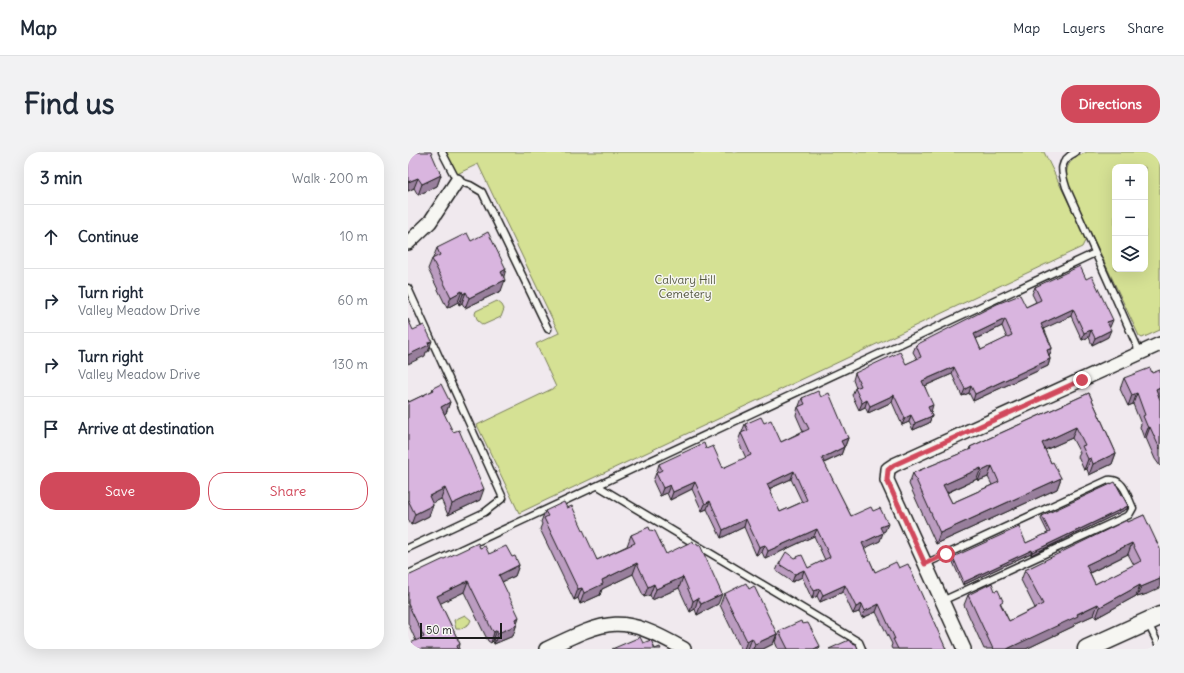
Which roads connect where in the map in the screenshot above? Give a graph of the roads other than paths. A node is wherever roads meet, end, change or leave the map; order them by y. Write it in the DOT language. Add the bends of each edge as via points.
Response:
graph roads {
  1 [pos="442,152"];
  2 [pos="1076,152"];
  3 [pos="457,181"];
  4 [pos="408,243"];
  5 [pos="1095,253"];
  6 [pos="408,288"];
  7 [pos="548,329"];
  8 [pos="1160,344"];
  9 [pos="1140,353"];
  10 [pos="598,486"];
  11 [pos="408,548"];
  12 [pos="925,564"];
  13 [pos="408,574"];
  14 [pos="942,601"];
  15 [pos="1154,619"];
  16 [pos="1160,648"];
  17 [pos="546,649"];
  18 [pos="684,649"];
  19 [pos="862,649"];
  20 [pos="964,649"];
  21 [pos="1087,649"];
  1 -- 3 [label="lane"];
  2 -- 5 [label="lane" via="1063,163 1061,171"];
  3 -- 4 [label="street" via="430,222"];
  3 -- 7 [label="lane" via="470,184 482,192"];
  5 -- 9 [label="lane"];
  5 -- 10 [label="lane"];
  6 -- 11 [label="lane" via="503,498 484,512"];
  8 -- 9 [label="street"];
  9 -- 12 [label="street" via="891,467 887,473 887,480"];
  10 -- 13 [label="lane"];
  10 -- 19 [label="lane" via="859,642"];
  12 -- 14 [label="street"];
  12 -- 14 [label="lane" via="1108,480 1121,482 1133,508 1129,515"];
  14 -- 20 [label="street"];
  15 -- 16 [label="lane"];
  15 -- 21 [label="street"];
  17 -- 18 [label="street" via="591,628 622,624 645,628"];
}
